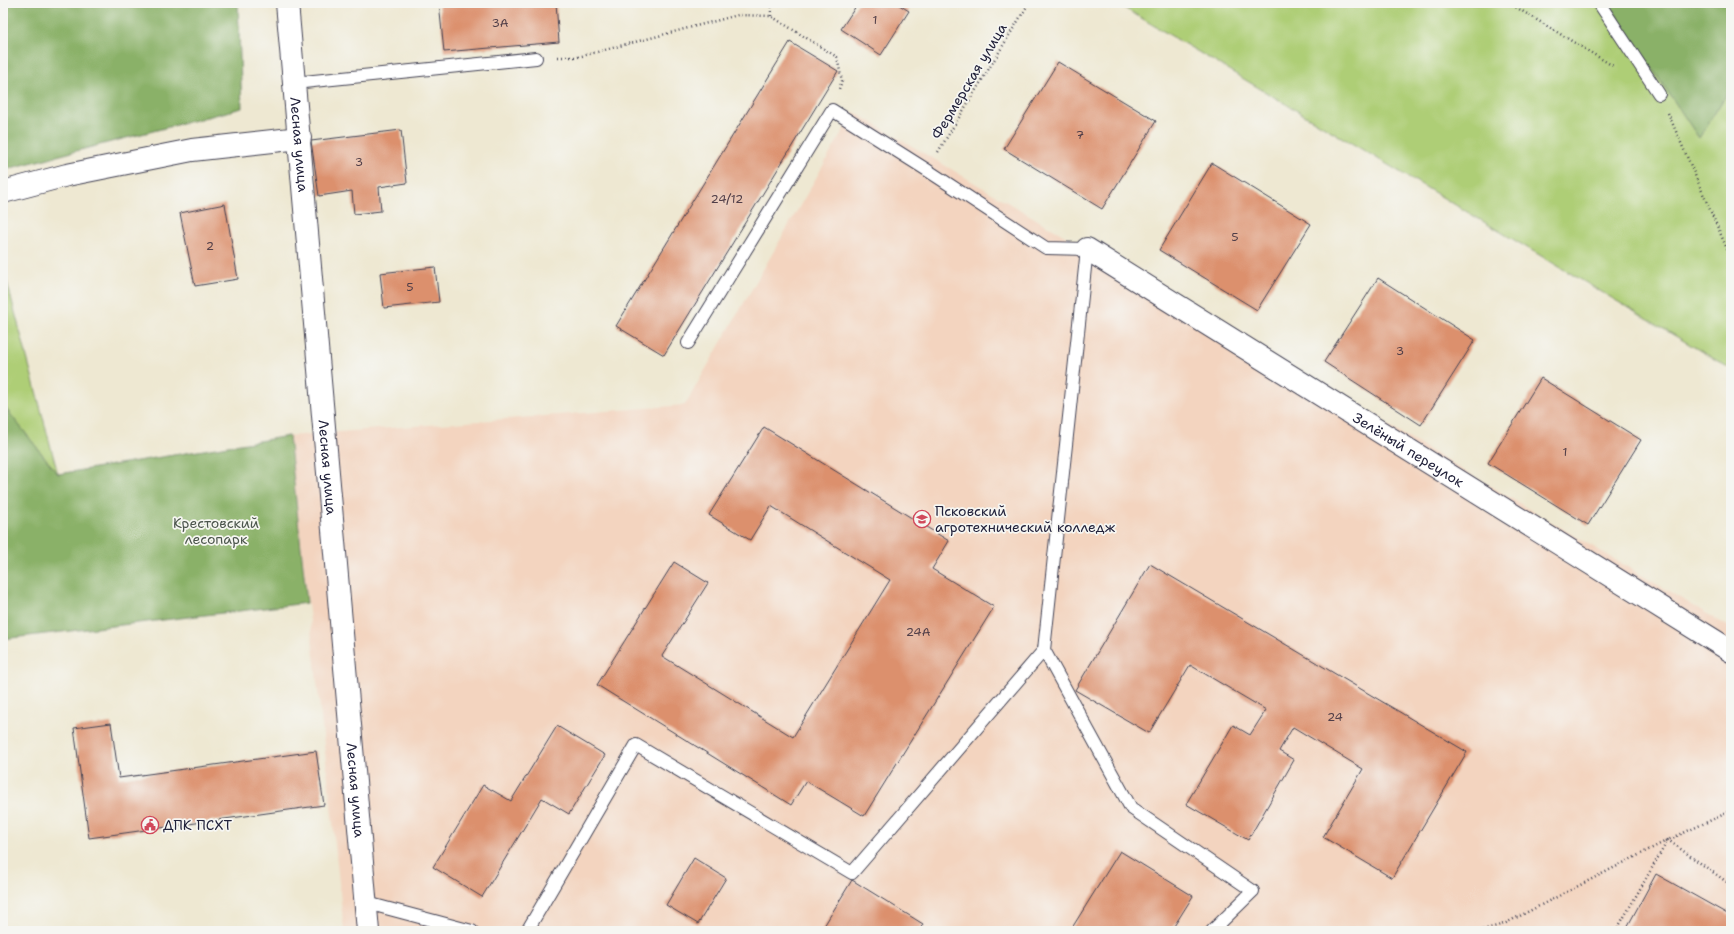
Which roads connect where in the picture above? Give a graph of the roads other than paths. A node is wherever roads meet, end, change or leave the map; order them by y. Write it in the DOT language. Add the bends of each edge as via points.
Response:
graph roads {
  1 [pos="287,3"];
  2 [pos="1599,3"];
  3 [pos="536,58"];
  4 [pos="294,82"];
  5 [pos="1660,94"];
  6 [pos="300,138"];
  7 [pos="3,192"];
  8 [pos="1087,249"];
  9 [pos="688,343"];
  10 [pos="1044,650"];
  11 [pos="1731,651"];
  12 [pos="367,904"];
  13 [pos="368,931"];
  14 [pos="472,931"];
  15 [pos="526,931"];
  16 [pos="1212,931"];
  1 -- 4 [label="street, Лесная улица"];
  2 -- 5 [label="lane"];
  3 -- 4 [label="lane"];
  4 -- 6 [label="street, Лесная улица"];
  6 -- 7 [label="street" via="192,150 66,175"];
  6 -- 12 [label="street, Лесная улица"];
  8 -- 9 [label="lane" via="1046,248 832,110"];
  8 -- 10 [label="lane"];
  8 -- 11 [label="street, Зелёный переулок"];
  10 -- 15 [label="lane" via="852,873 636,745"];
  10 -- 16 [label="lane" via="1131,808 1253,891"];
  12 -- 13 [label="street, Лесная улица"];
  12 -- 14 [label="lane"];
}
